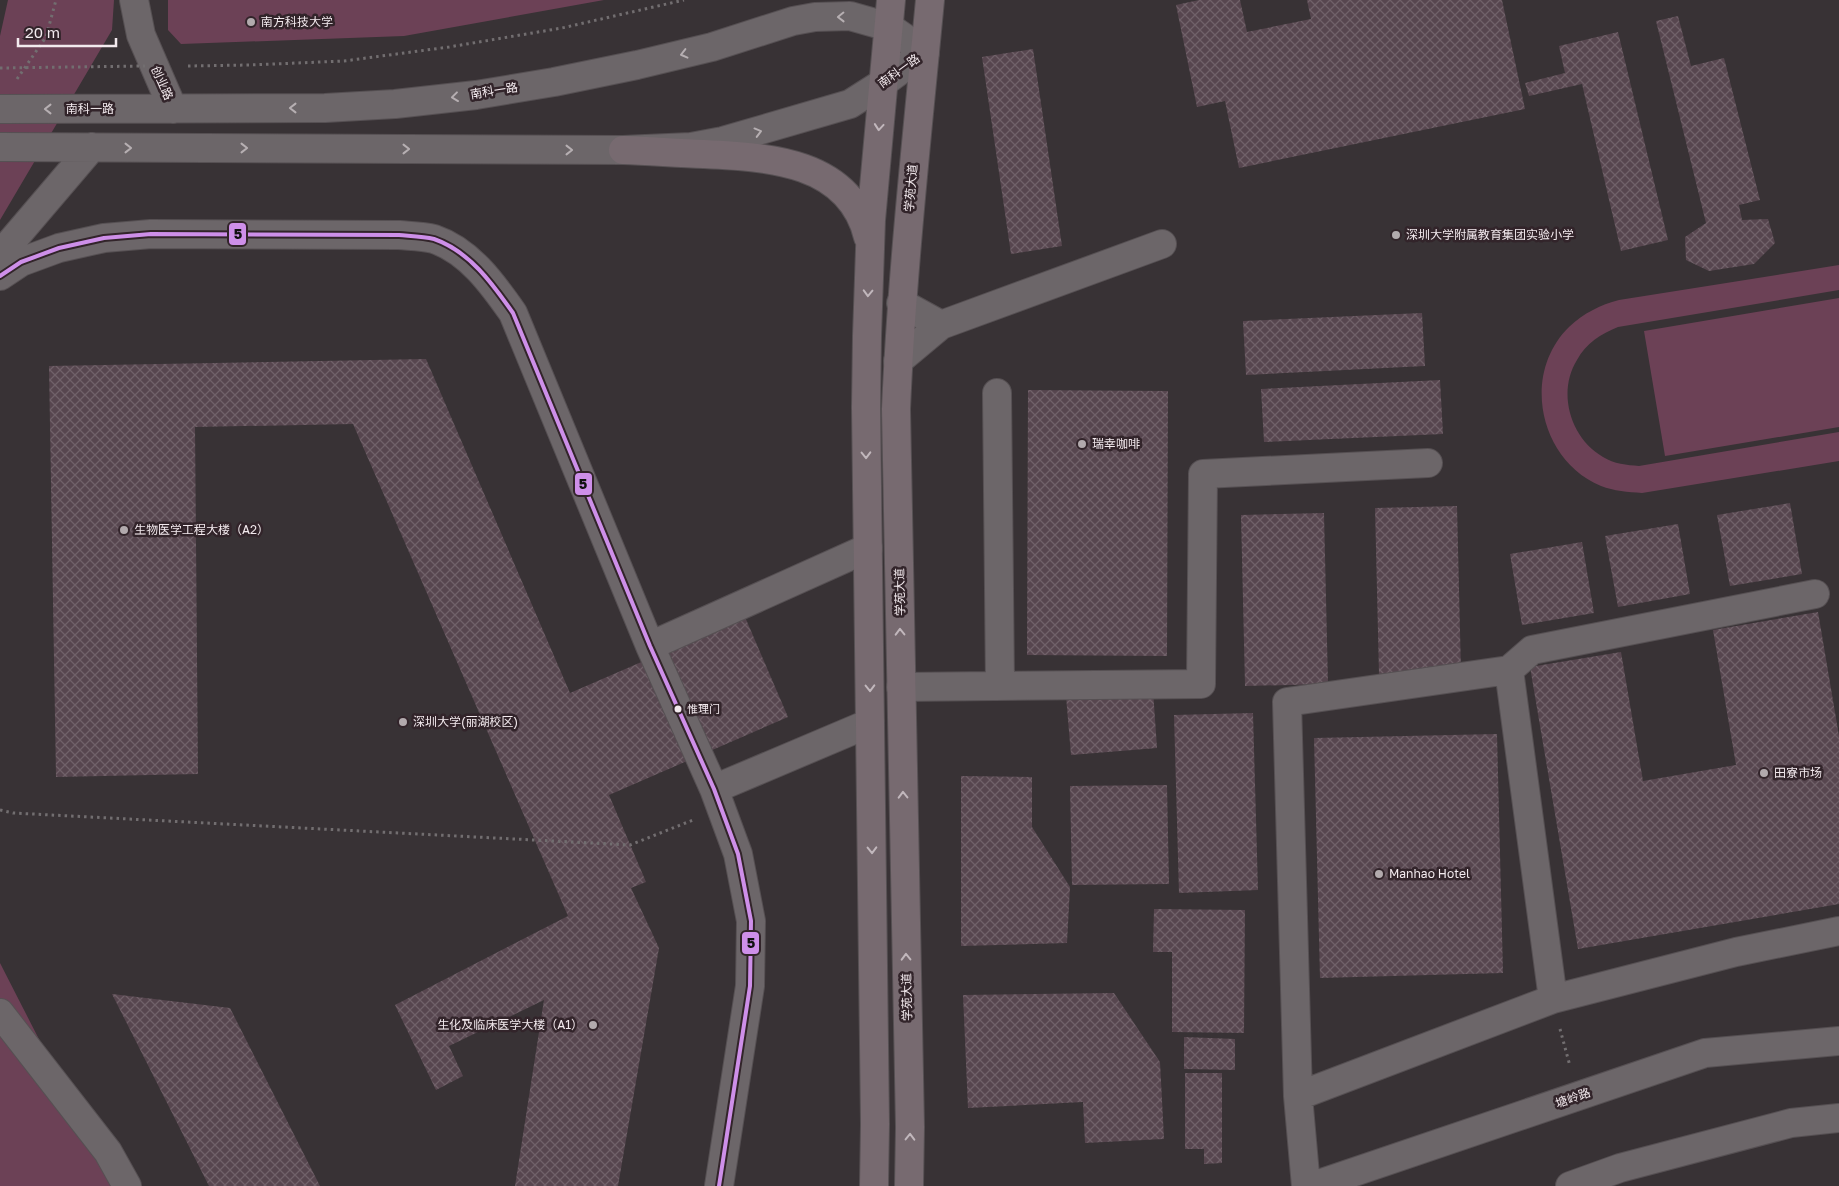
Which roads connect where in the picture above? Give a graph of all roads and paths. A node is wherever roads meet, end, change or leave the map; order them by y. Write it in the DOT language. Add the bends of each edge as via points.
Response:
graph roads {
  1 [pos="56,0"];
  2 [pos="134,0"];
  3 [pos="684,0"];
  4 [pos="891,0"];
  5 [pos="930,0"];
  6 [pos="888,27"];
  7 [pos="925,52"];
  8 [pos="145,66"];
  9 [pos="180,66"];
  10 [pos="0,68"];
  11 [pos="15,82"];
  12 [pos="883,83"];
  13 [pos="0,109"];
  14 [pos="173,109"];
  15 [pos="0,147"];
  16 [pos="86,147"];
  17 [pos="623,150"];
  18 [pos="870,244"];
  19 [pos="1162,244"];
  20 [pos="0,255"];
  21 [pos="0,276"];
  22 [pos="902,302"];
  23 [pos="941,325"];
  24 [pos="898,361"];
  25 [pos="996,393"];
  26 [pos="1428,463"];
  27 [pos="868,548"];
  28 [pos="1815,594"];
  29 [pos="650,646"];
  30 [pos="1509,670"];
  31 [pos="1000,686"];
  32 [pos="901,687"];
  33 [pos="870,723"];
  34 [pos="718,799"];
  35 [pos="0,810"];
  36 [pos="1839,931"];
  37 [pos="1553,999"];
  38 [pos="0,1013"];
  39 [pos="1559,1026"];
  40 [pos="1839,1041"];
  41 [pos="1568,1061"];
  42 [pos="1298,1096"];
  43 [pos="1839,1118"];
  44 [pos="127,1186"];
  45 [pos="720,1186"];
  46 [pos="874,1186"];
  47 [pos="909,1186"];
  48 [pos="1306,1186"];
  49 [pos="1313,1186"];
  50 [pos="1570,1186"];
  1 -- 11 [label="path" via="46,37"];
  2 -- 14 [label="street, 创业路" via="141,34"];
  3 -- 9 [label="path" via="562,28 353,60"];
  4 -- 6 [label="main road"];
  5 -- 7 [label="main road, 学苑大道"];
  6 -- 7 [label="street, 南科一路"];
  6 -- 12 [label="main road"];
  6 -- 14 [label="street, 南科一路, one-way" via="850,16 815,17 637,65 476,95 324,108"];
  7 -- 12 [label="street, 南科一路"];
  7 -- 22 [label="main road, 学苑大道"];
  8 -- 10 [label="path, bridge"];
  17 -- 12 [label="street, 南科一路, one-way" via="691,147 755,133 850,104"];
  12 -- 18 [label="main road, one-way"];
  14 -- 13 [label="street, 南科一路, one-way"];
  15 -- 16 [label="street, 南科一路"];
  16 -- 17 [label="street, 南科一路, one-way"];
  16 -- 20 [label="street"];
  17 -- 18 [label="main road" via="734,156 800,167 821,176 847,195 858,210"];
  18 -- 27 [label="main road, one-way" via="866,398"];
  19 -- 23 [label="street"];
  21 -- 29 [label="street" via="21,262 59,248 104,238 151,234 398,235 432,238 455,249 495,287 513,313"];
  22 -- 23 [label="street"];
  22 -- 24 [label="main road, 学苑大道"];
  23 -- 24 [label="street"];
  32 -- 24 [label="main road, 学苑大道, one-way"];
  25 -- 31 [label="street"];
  26 -- 31 [label="street" via="1203,474 1201,684"];
  27 -- 29 [label="street"];
  27 -- 33 [label="main road, one-way"];
  28 -- 30 [label="street" via="1532,650"];
  29 -- 34 [label="street"];
  30 -- 37 [label="street"];
  30 -- 42 [label="street" via="1287,702"];
  31 -- 32 [label="street"];
  47 -- 32 [label="main road, 学苑大道, one-way"];
  33 -- 34 [label="street"];
  33 -- 46 [label="main road, one-way"];
  34 -- 35 [label="path" via="630,845"];
  34 -- 45 [label="street" via="738,854 751,921 750,986"];
  36 -- 37 [label="street" via="1736,952"];
  37 -- 42 [label="street"];
  38 -- 44 [label="street" via="108,1152"];
  39 -- 41 [label="path"];
  40 -- 49 [label="street, 塘岭路" via="1705,1053"];
  42 -- 48 [label="street"];
  43 -- 50 [label="street" via="1791,1122 1620,1168"];
}
